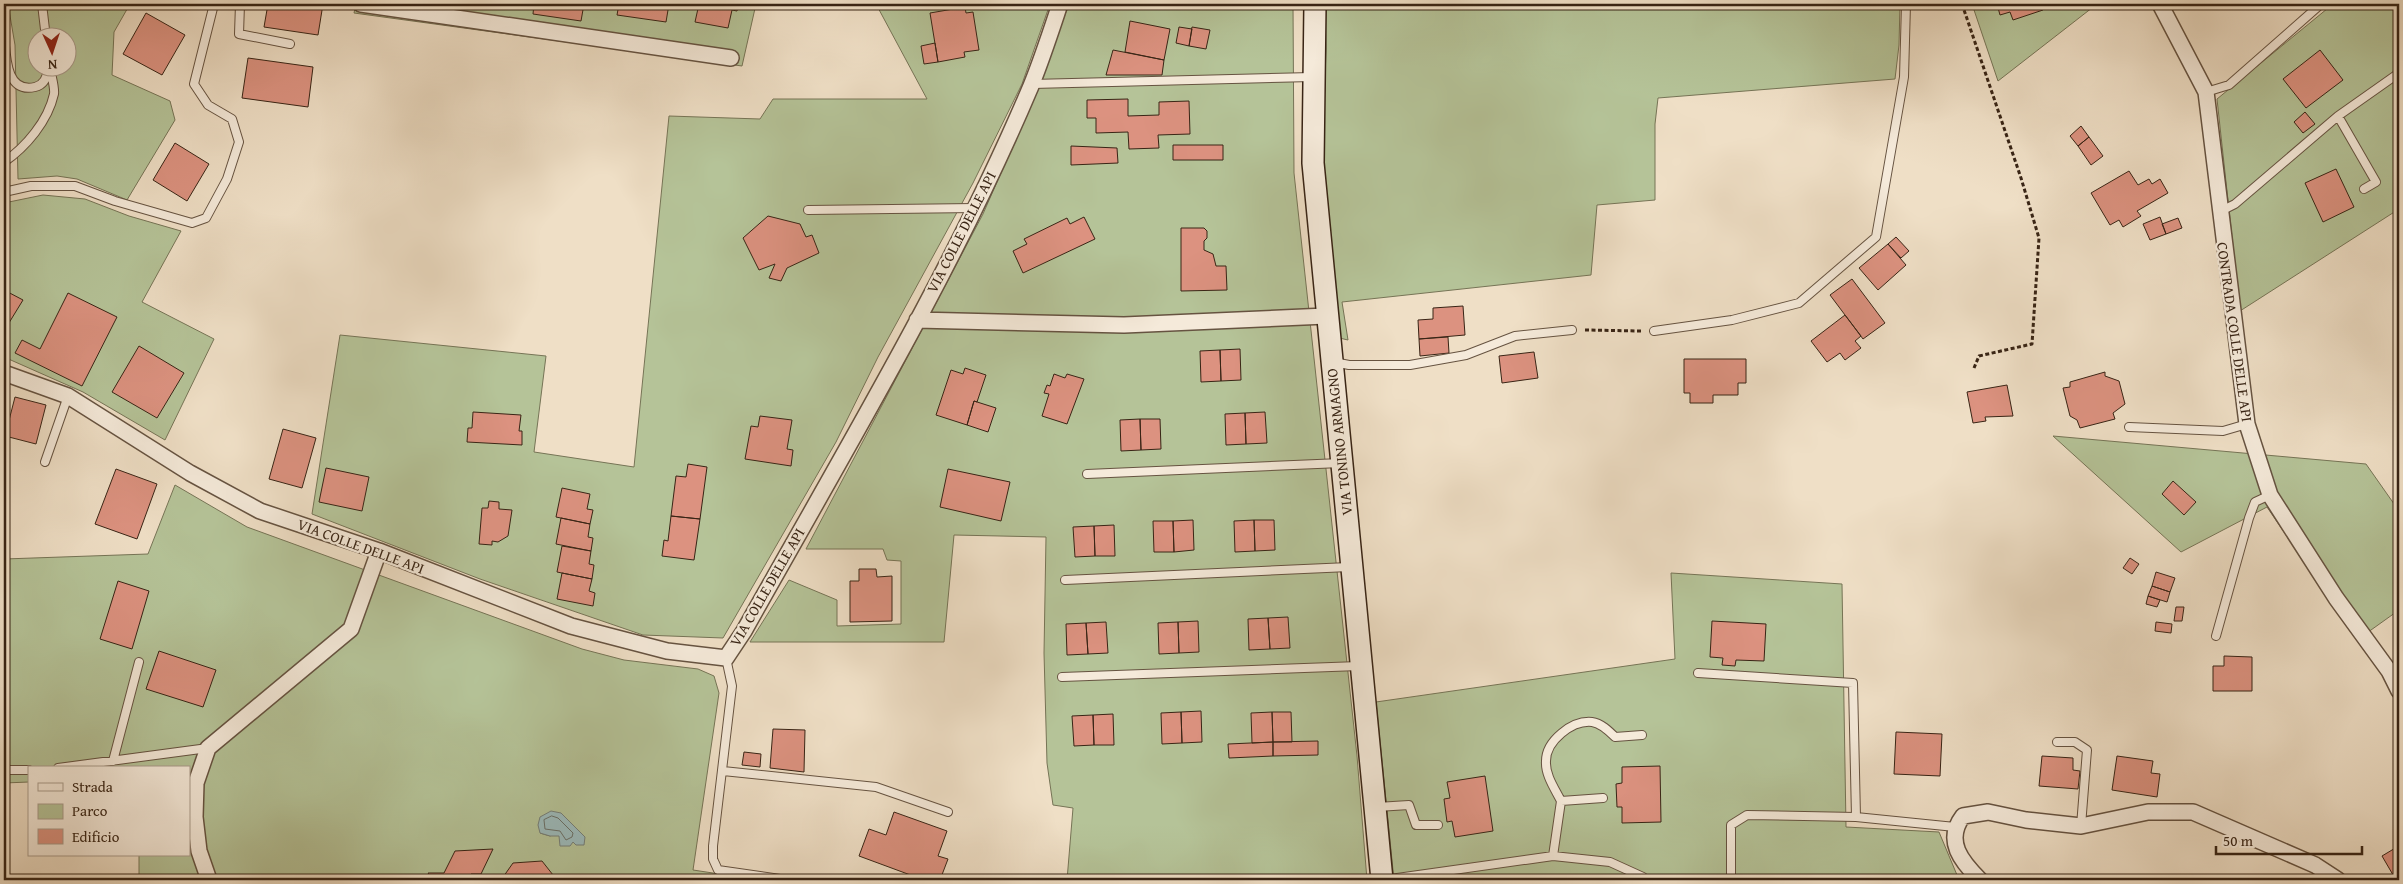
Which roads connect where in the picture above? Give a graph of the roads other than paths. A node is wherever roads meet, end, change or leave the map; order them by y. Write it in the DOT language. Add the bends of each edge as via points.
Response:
graph roads {
  1 [pos="42,4"];
  2 [pos="214,4"];
  3 [pos="240,4"];
  4 [pos="361,4"];
  5 [pos="1060,4"];
  6 [pos="1315,4"];
  7 [pos="1906,4"];
  8 [pos="2160,4"];
  9 [pos="2321,4"];
  10 [pos="453,10"];
  11 [pos="45,28"];
  12 [pos="4,34"];
  13 [pos="290,44"];
  14 [pos="730,58"];
  15 [pos="2399,73"];
  16 [pos="1315,77"];
  17 [pos="47,78"];
  18 [pos="52,78"];
  19 [pos="1032,84"];
  20 [pos="2206,92"];
  21 [pos="2338,116"];
  22 [pos="4,162"];
  23 [pos="2364,189"];
  24 [pos="4,192"];
  25 [pos="975,208"];
  26 [pos="808,210"];
  27 [pos="2219,212"];
  28 [pos="1326,316"];
  29 [pos="917,320"];
  30 [pos="1572,330"];
  31 [pos="1654,331"];
  32 [pos="1330,361"];
  33 [pos="4,372"];
  34 [pos="68,396"];
  35 [pos="2247,424"];
  36 [pos="2129,427"];
  37 [pos="45,462"];
  38 [pos="1341,463"];
  39 [pos="1087,474"];
  40 [pos="2270,495"];
  41 [pos="379,551"];
  42 [pos="1351,567"];
  43 [pos="1065,580"];
  44 [pos="2216,636"];
  45 [pos="726,658"];
  46 [pos="139,662"];
  47 [pos="1361,666"];
  48 [pos="1698,673"];
  49 [pos="1062,677"];
  50 [pos="2399,690"];
  51 [pos="1642,736"];
  52 [pos="2057,742"];
  53 [pos="208,748"];
  54 [pos="113,761"];
  55 [pos="74,766"];
  56 [pos="4,770"];
  57 [pos="28,770"];
  58 [pos="723,771"];
  59 [pos="1603,798"];
  60 [pos="1561,801"];
  61 [pos="1375,807"];
  62 [pos="948,812"];
  63 [pos="1856,817"];
  64 [pos="1438,825"];
  65 [pos="2081,826"];
  66 [pos="1955,827"];
  67 [pos="1553,856"];
  68 [pos="209,880"];
  69 [pos="787,880"];
  70 [pos="1382,880"];
  71 [pos="1645,880"];
  72 [pos="1731,880"];
  73 [pos="1980,880"];
  74 [pos="2338,880"];
  1 -- 11 [label="lane"];
  2 -- 24 [label="lane" via="194,84 208,105 232,120 239,142 227,179 206,218 192,224 75,186 31,186"];
  3 -- 13 [label="lane" via="239,34"];
  4 -- 10 [label="street"];
  5 -- 19 [label="street, VIA COLLE DELLE API"];
  6 -- 16 [label="street, VIA TONINO ARMAGNO"];
  7 -- 31 [label="lane" via="1904,77 1876,237 1799,303 1732,320"];
  8 -- 20 [label="street, CONTRADA COLLE DELLE API"];
  9 -- 20 [label="lane" via="2229,85"];
  10 -- 14 [label="street"];
  12 -- 17 [label="lane" via="9,74 16,84 25,88 38,87"];
  15 -- 21 [label="lane"];
  16 -- 19 [label="lane"];
  16 -- 28 [label="street, VIA TONINO ARMAGNO" via="1313,163"];
  18 -- 22 [label="lane" via="54,94 40,127 15,155"];
  19 -- 25 [label="street, VIA COLLE DELLE API"];
  20 -- 27 [label="street, CONTRADA COLLE DELLE API"];
  21 -- 23 [label="lane" via="2376,182"];
  21 -- 27 [label="lane" via="2235,204"];
  25 -- 26 [label="lane"];
  25 -- 29 [label="street, VIA COLLE DELLE API"];
  27 -- 35 [label="street, CONTRADA COLLE DELLE API"];
  28 -- 29 [label="street" via="1124,325"];
  28 -- 32 [label="street, VIA TONINO ARMAGNO"];
  29 -- 45 [label="street, VIA COLLE DELLE API"];
  30 -- 32 [label="lane" via="1515,336 1466,355 1410,364 1349,366"];
  32 -- 38 [label="street, VIA TONINO ARMAGNO"];
  33 -- 34 [label="street, VIA COLLE DELLE API"];
  34 -- 37 [label="lane"];
  34 -- 41 [label="street, VIA COLLE DELLE API" via="190,473 260,510"];
  35 -- 36 [label="lane" via="2223,431"];
  35 -- 40 [label="street, CONTRADA COLLE DELLE API"];
  38 -- 39 [label="lane"];
  38 -- 42 [label="street, VIA TONINO ARMAGNO"];
  40 -- 44 [label="lane" via="2255,502"];
  40 -- 50 [label="street, CONTRADA COLLE DELLE API"];
  41 -- 45 [label="street, VIA COLLE DELLE API" via="571,626 667,651"];
  41 -- 53 [label="street" via="352,629"];
  42 -- 43 [label="lane"];
  42 -- 47 [label="street, VIA TONINO ARMAGNO"];
  45 -- 58 [label="lane" via="732,686"];
  46 -- 54 [label="lane"];
  47 -- 49 [label="lane"];
  47 -- 61 [label="street, VIA TONINO ARMAGNO"];
  48 -- 63 [label="lane" via="1853,683"];
  51 -- 60 [label="lane" via="1615,737 1603,726 1592,722 1578,724 1554,740 1546,762 1549,777"];
  52 -- 65 [label="lane" via="2076,742 2087,750"];
  53 -- 54 [label="lane"];
  53 -- 68 [label="street" via="196,783 196,817 200,852"];
  54 -- 55 [label="lane"];
  56 -- 57 [label="lane"];
  58 -- 62 [label="lane" via="876,787"];
  58 -- 69 [label="lane" via="713,846 713,859 718,870"];
  59 -- 60 [label="lane"];
  60 -- 67 [label="lane"];
  61 -- 64 [label="lane" via="1409,805 1416,825"];
  61 -- 70 [label="street, VIA TONINO ARMAGNO"];
  63 -- 66 [label="lane"];
  63 -- 72 [label="lane" via="1747,815 1731,825"];
  65 -- 66 [label="street" via="1988,812 1963,816"];
  65 -- 74 [label="street" via="2148,812 2193,812 2315,865"];
  66 -- 73 [label="street" via="1962,863"];
  67 -- 70 [label="lane"];
  67 -- 71 [label="lane" via="1610,862"];
}
